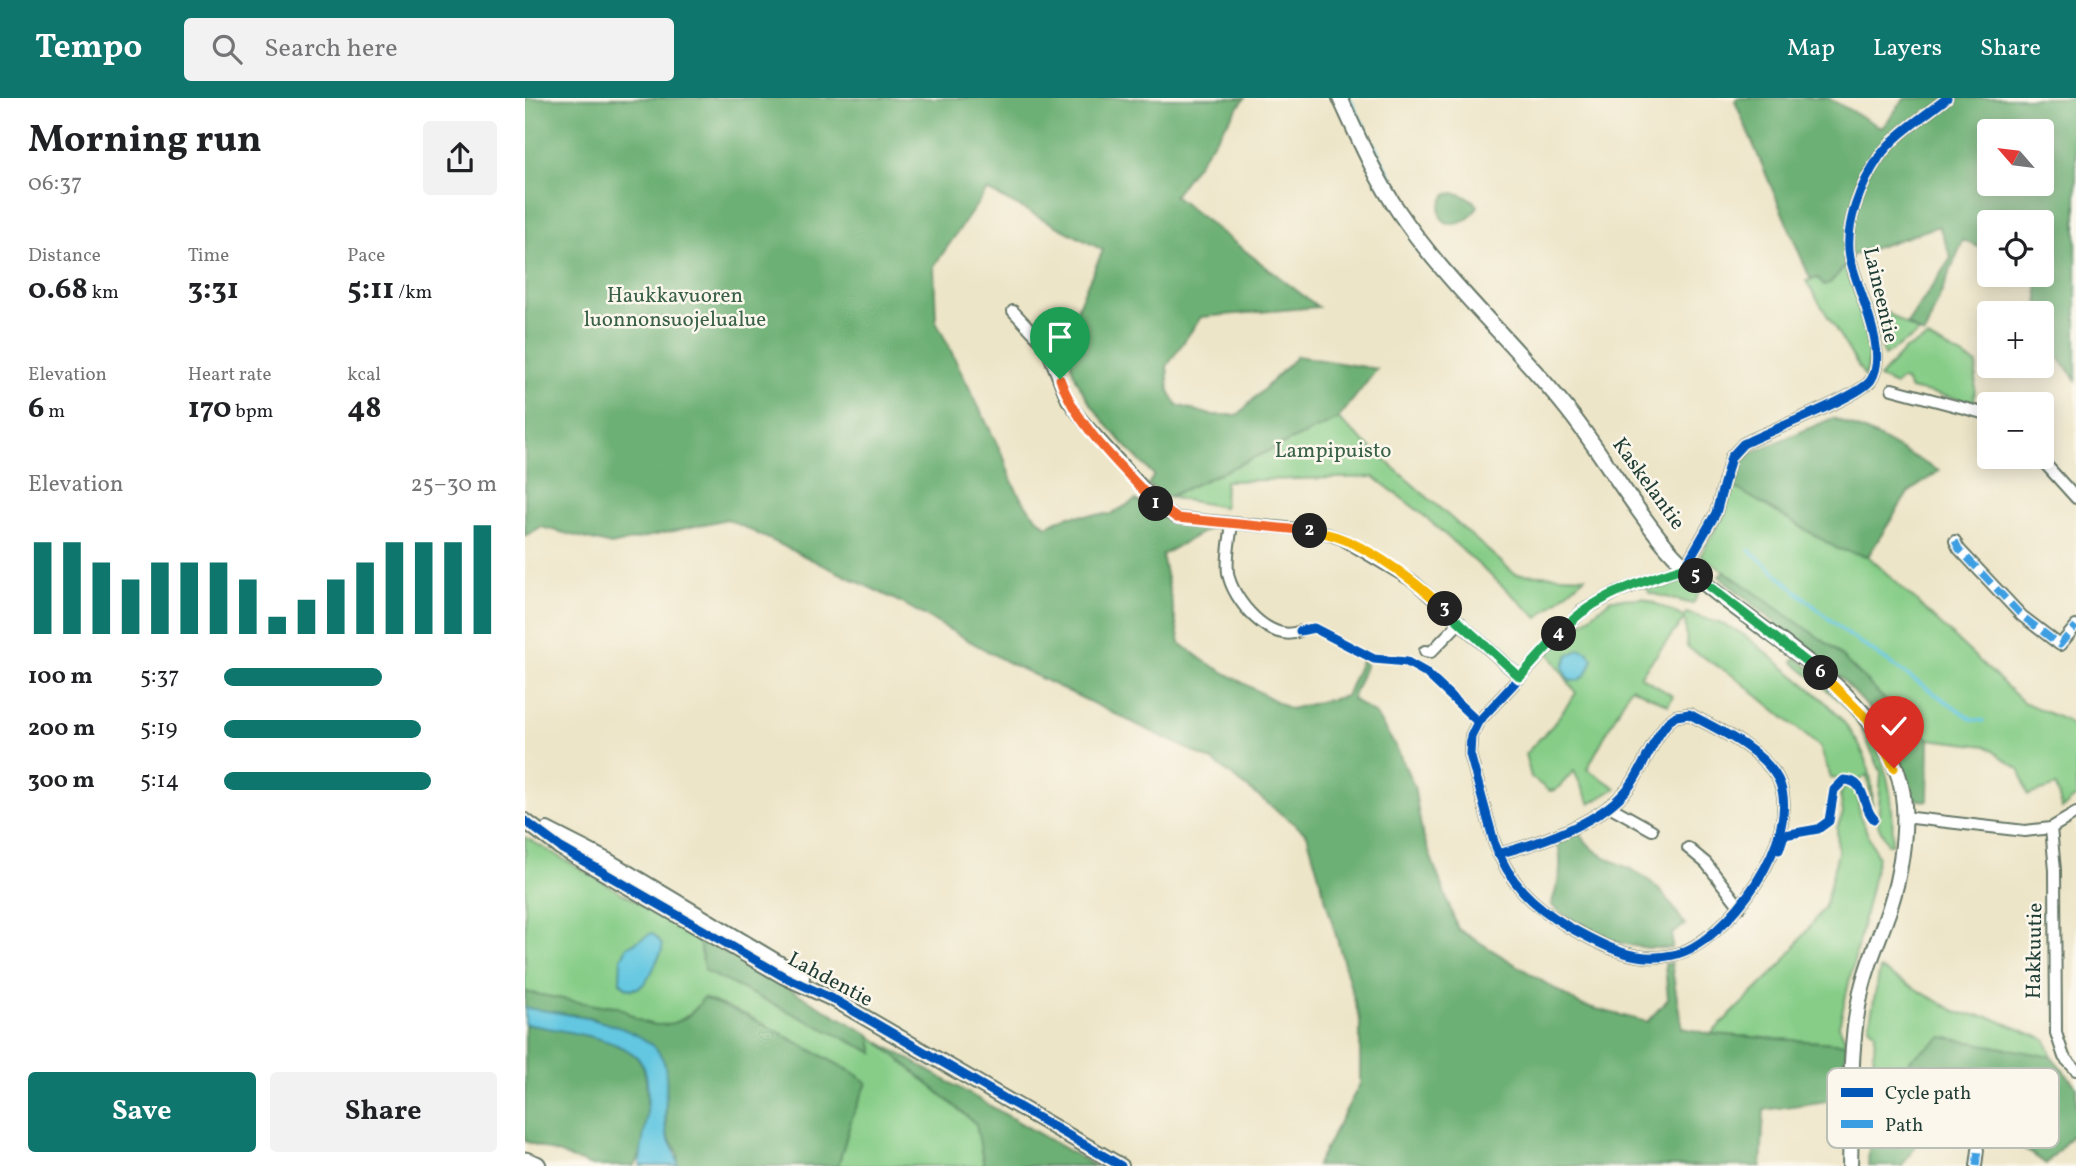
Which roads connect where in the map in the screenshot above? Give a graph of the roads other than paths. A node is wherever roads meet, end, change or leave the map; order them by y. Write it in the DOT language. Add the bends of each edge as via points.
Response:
graph roads {
  1 [pos="1340,98"];
  2 [pos="1947,98"];
  3 [pos="1013,311"];
  4 [pos="1892,389"];
  5 [pos="1977,412"];
  6 [pos="2050,469"];
  7 [pos="2076,498"];
  8 [pos="1233,524"];
  9 [pos="1955,541"];
  10 [pos="1685,567"];
  11 [pos="1461,622"];
  12 [pos="2076,626"];
  13 [pos="1300,631"];
  14 [pos="1425,651"];
  15 [pos="1520,677"];
  16 [pos="1609,806"];
  17 [pos="2076,813"];
  18 [pos="1904,817"];
  19 [pos="528,822"];
  20 [pos="2051,828"];
  21 [pos="1652,830"];
  22 [pos="1688,848"];
  23 [pos="1498,854"];
  24 [pos="1740,907"];
  25 [pos="1854,1068"];
  26 [pos="2076,1070"];
  27 [pos="1851,1148"];
  28 [pos="1978,1150"];
  29 [pos="525,1162"];
  30 [pos="536,1166"];
  31 [pos="1121,1166"];
  32 [pos="1850,1166"];
  33 [pos="1976,1166"];
  1 -- 10 [label="street, Kaskelantie" via="1378,179 1401,215 1564,405 1644,518"];
  2 -- 10 [label="street, Laineentie" via="1879,156 1854,211 1850,255 1877,363 1870,382 1743,444 1731,457 1716,513"];
  3 -- 8 [label="street" via="1045,345 1067,400 1155,503 1177,518"];
  4 -- 5 [label="street"];
  6 -- 7 [label="street"];
  8 -- 11 [label="street" via="1331,534 1399,571"];
  8 -- 13 [label="street" via="1227,567 1235,593 1267,628 1283,635"];
  9 -- 12 [label="street" via="2022,616 2060,645"];
  10 -- 15 [label="street" via="1581,611"];
  10 -- 18 [label="street, Kaskelantie" via="1853,702 1889,754 1901,785"];
  11 -- 14 [label="street" via="1431,652"];
  11 -- 15 [label="street"];
  15 -- 23 [label="street" via="1478,722 1470,743"];
  16 -- 21 [label="street"];
  16 -- 23 [label="street" via="1557,835"];
  16 -- 24 [label="street" via="1631,785 1661,731 1676,716 1689,715 1764,761 1778,779 1784,807 1778,840"];
  17 -- 20 [label="street"];
  18 -- 20 [label="street" via="1955,820 2005,830"];
  18 -- 25 [label="street, Kaskelantie" via="1892,904 1857,1012"];
  19 -- 31 [label="street, Lahdentie" via="561,848 789,967 835,1000"];
  20 -- 26 [label="street, Hakkuutie" via="2055,1024 2064,1057"];
  22 -- 24 [label="street" via="1706,863"];
  23 -- 24 [label="street" via="1515,886 1553,918 1628,956 1672,955 1693,947"];
  27 -- 32 [label="street, Kaskelantie"];
  28 -- 33 [label="street"];
  29 -- 30 [label="highway"];
}
